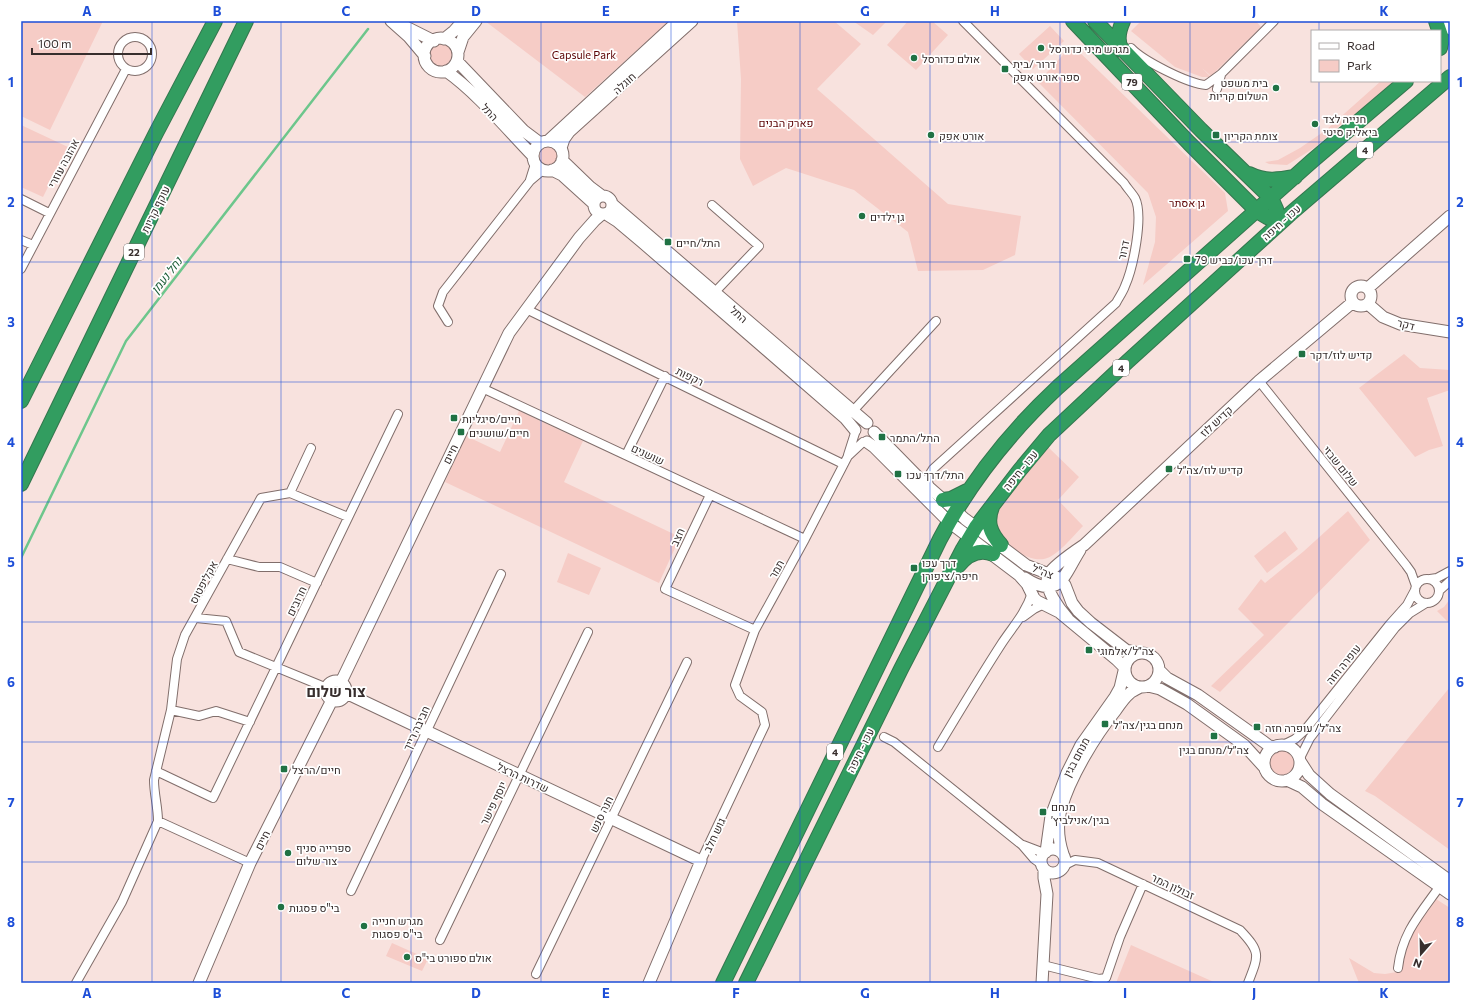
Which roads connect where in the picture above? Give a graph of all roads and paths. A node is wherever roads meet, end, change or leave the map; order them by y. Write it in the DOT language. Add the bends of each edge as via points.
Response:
graph roads {
  1 [pos="215,21"];
  2 [pos="246,21"];
  3 [pos="390,21"];
  4 [pos="396,21"];
  5 [pos="463,21"];
  6 [pos="476,21"];
  7 [pos="678,21"];
  8 [pos="692,21"];
  9 [pos="964,21"];
  10 [pos="1274,21"];
  11 [pos="1441,21"];
  12 [pos="1075,23"];
  13 [pos="1111,25"];
  14 [pos="1450,29"];
  15 [pos="439,40"];
  16 [pos="1450,43"];
  17 [pos="1441,51"];
  18 [pos="425,56"];
  19 [pos="457,56"];
  20 [pos="126,68"];
  21 [pos="446,72"];
  22 [pos="1221,74"];
  23 [pos="1450,77"];
  24 [pos="1405,82"];
  25 [pos="1217,89"];
  26 [pos="562,128"];
  27 [pos="524,130"];
  28 [pos="544,142"];
  29 [pos="562,154"];
  30 [pos="541,165"];
  31 [pos="1238,167"];
  32 [pos="1295,177"];
  33 [pos="1238,191"];
  34 [pos="602,196"];
  35 [pos="1270,198"];
  36 [pos="21,199"];
  37 [pos="612,204"];
  38 [pos="712,205"];
  39 [pos="599,210"];
  40 [pos="1257,211"];
  41 [pos="49,213"];
  42 [pos="1450,216"];
  43 [pos="1280,223"];
  44 [pos="1231,234"];
  45 [pos="21,240"];
  46 [pos="33,246"];
  47 [pos="21,269"];
  48 [pos="1368,288"];
  49 [pos="698,292"];
  50 [pos="714,293"];
  51 [pos="1353,302"];
  52 [pos="1368,304"];
  53 [pos="526,309"];
  54 [pos="936,321"];
  55 [pos="448,322"];
  56 [pos="1450,332"];
  57 [pos="665,376"];
  58 [pos="1259,381"];
  59 [pos="482,388"];
  60 [pos="21,401"];
  61 [pos="852,412"];
  62 [pos="398,414"];
  63 [pos="870,428"];
  64 [pos="855,432"];
  65 [pos="865,442"];
  66 [pos="311,448"];
  67 [pos="626,455"];
  68 [pos="848,456"];
  69 [pos="843,464"];
  70 [pos="933,469"];
  71 [pos="911,470"];
  72 [pos="21,484"];
  73 [pos="931,489"];
  74 [pos="969,490"];
  75 [pos="290,493"];
  76 [pos="710,495"];
  77 [pos="943,500"];
  78 [pos="993,504"];
  79 [pos="952,516"];
  80 [pos="348,517"];
  81 [pos="973,532"];
  82 [pos="805,539"];
  83 [pos="1084,545"];
  84 [pos="997,550"];
  85 [pos="228,559"];
  86 [pos="1406,565"];
  87 [pos="1450,571"];
  88 [pos="1016,572"];
  89 [pos="501,574"];
  90 [pos="1049,574"];
  91 [pos="1428,579"];
  92 [pos="946,580"];
  93 [pos="1062,581"];
  94 [pos="1450,581"];
  95 [pos="317,582"];
  96 [pos="1049,588"];
  97 [pos="1415,588"];
  98 [pos="1440,590"];
  99 [pos="1032,593"];
  100 [pos="1426,603"];
  101 [pos="1044,604"];
  102 [pos="196,618"];
  103 [pos="1068,619"];
  104 [pos="1019,620"];
  105 [pos="755,630"];
  106 [pos="588,632"];
  107 [pos="1139,653"];
  108 [pos="687,662"];
  109 [pos="276,668"];
  110 [pos="1124,669"];
  111 [pos="1159,670"];
  112 [pos="341,682"];
  113 [pos="1144,686"];
  114 [pos="327,688"];
  115 [pos="346,693"];
  116 [pos="740,696"];
  117 [pos="332,700"];
  118 [pos="171,710"];
  119 [pos="250,722"];
  120 [pos="427,731"];
  121 [pos="884,737"];
  122 [pos="1279,746"];
  123 [pos="938,747"];
  124 [pos="1300,759"];
  125 [pos="1265,768"];
  126 [pos="156,771"];
  127 [pos="519,775"];
  128 [pos="1287,780"];
  129 [pos="611,818"];
  130 [pos="158,821"];
  131 [pos="1044,860"];
  132 [pos="701,861"];
  133 [pos="250,863"];
  134 [pos="1062,864"];
  135 [pos="1450,880"];
  136 [pos="1143,884"];
  137 [pos="1440,886"];
  138 [pos="351,891"];
  139 [pos="1047,894"];
  140 [pos="1450,894"];
  141 [pos="440,940"];
  142 [pos="1043,965"];
  143 [pos="1398,968"];
  144 [pos="536,974"];
  145 [pos="76,983"];
  146 [pos="199,983"];
  147 [pos="648,983"];
  148 [pos="723,983"];
  149 [pos="746,983"];
  150 [pos="1042,983"];
  151 [pos="1248,983"];
  1 -- 60 [label="highway" via="152,140"];
  2 -- 72 [label="highway, עוקף קריות / 22"];
  3 -- 18 [label="street" via="409,37"];
  4 -- 15 [label="street"];
  5 -- 15 [label="street" via="454,31"];
  6 -- 19 [label="street" via="463,37"];
  7 -- 26 [label="street, חוגלה"];
  8 -- 29 [label="street, חוגלה" via="569,132 564,139"];
  9 -- 70 [label="street, דרור" via="1124,183 1135,198 1138,232 1126,285 1116,302"];
  10 -- 22 [label="street"];
  11 -- 14 [label="street"];
  12 -- 13 [label="street" via="1097,39 1102,38"];
  12 -- 33 [label="highway, 79"];
  13 -- 22 [label="street" via="1138,55 1174,74 1206,85"];
  13 -- 31 [label="highway, 79" via="1122,50"];
  15 -- 18 [label="street" via="426,48"];
  15 -- 19 [label="street" via="453,43"];
  16 -- 17 [label="highway"];
  18 -- 21 [label="street" via="430,68"];
  19 -- 21 [label="street" via="451,69"];
  19 -- 27 [label="street, התל"];
  20 -- 20 [label="street" via="142,70 150,63 152,52 143,39 132,38 122,44 119,54 122,65"];
  20 -- 41 [label="street, אהובה עוזרי"];
  21 -- 30 [label="street, התל" via="475,96"];
  22 -- 25 [label="street"];
  23 -- 43 [label="highway, עכו - חיפה / 4"];
  24 -- 32 [label="highway, עכו - חיפה / 4"];
  26 -- 27 [label="street" via="547,134"];
  26 -- 28 [label="street, חוגלה"];
  27 -- 28 [label="street, התל"];
  28 -- 29 [label="street" via="554,142"];
  28 -- 30 [label="street" via="536,146"];
  29 -- 30 [label="street" via="558,166"];
  29 -- 34 [label="street" via="590,187"];
  30 -- 39 [label="street, התל" via="562,175"];
  30 -- 55 [label="street" via="443,292 438,306"];
  31 -- 32 [label="highway" via="1263,180"];
  31 -- 35 [label="highway, 79"];
  32 -- 35 [label="highway, עכו - חיפה / 4"];
  33 -- 40 [label="highway, 79"];
  33 -- 44 [label="highway" via="1244,207"];
  34 -- 37 [label="street, התל" via="608,197"];
  34 -- 39 [label="street" via="597,198"];
  35 -- 40 [label="highway, עכו - חיפה / 4"];
  35 -- 43 [label="highway, 79"];
  36 -- 41 [label="street"];
  37 -- 39 [label="street" via="611,210"];
  37 -- 50 [label="street, התל"];
  38 -- 50 [label="street" via="759,246"];
  39 -- 49 [label="street, התל" via="617,221"];
  39 -- 53 [label="street, חיים"];
  40 -- 43 [label="highway, 79"];
  40 -- 44 [label="highway, עכו - חיפה / 4"];
  41 -- 46 [label="street, אהובה עוזרי"];
  42 -- 48 [label="street"];
  43 -- 78 [label="highway, עכו - חיפה / 4" via="1049,435"];
  44 -- 74 [label="highway, עכו - חיפה / 4" via="1041,403"];
  45 -- 46 [label="street"];
  46 -- 47 [label="street, אהובה עוזרי"];
  48 -- 51 [label="street" via="1358,286 1352,290 1350,296"];
  48 -- 52 [label="street" via="1372,296"];
  49 -- 50 [label="street" via="709,295"];
  49 -- 64 [label="street, התל" via="845,418"];
  50 -- 61 [label="street, התל"];
  51 -- 52 [label="street" via="1358,306"];
  51 -- 58 [label="street, קדיש לוז"];
  52 -- 56 [label="street, דקר" via="1383,317 1400,324"];
  53 -- 57 [label="street, רקפות"];
  53 -- 59 [label="street, חיים" via="509,333"];
  54 -- 61 [label="street"];
  57 -- 67 [label="street"];
  57 -- 69 [label="street, רקפות"];
  58 -- 83 [label="street, קדיש לוז"];
  58 -- 86 [label="street, שלום שבזי"];
  59 -- 67 [label="street, שושנים"];
  59 -- 112 [label="street, חיים"];
  61 -- 63 [label="street, התל"];
  62 -- 80 [label="street, חרובים"];
  63 -- 64 [label="street" via="861,424"];
  63 -- 65 [label="street" via="872,438"];
  63 -- 71 [label="street, התל"];
  64 -- 65 [label="street" via="857,439"];
  64 -- 68 [label="street, תמר"];
  65 -- 68 [label="street, תמר"];
  65 -- 79 [label="street" via="874,447 932,506"];
  66 -- 75 [label="street"];
  67 -- 76 [label="street, שושנים"];
  68 -- 69 [label="street, תמר"];
  69 -- 82 [label="street, תמר"];
  70 -- 71 [label="street" via="926,472"];
  70 -- 73 [label="street" via="928,480"];
  71 -- 73 [label="street, התל"];
  73 -- 77 [label="street, התל"];
  74 -- 77 [label="highway" via="951,500"];
  74 -- 79 [label="highway, עכו - חיפה / 4"];
  75 -- 80 [label="street"];
  75 -- 85 [label="street, אקליפטוס" via="261,498"];
  76 -- 82 [label="street, שושנים"];
  76 -- 105 [label="street, חצב" via="665,589"];
  77 -- 79 [label="street, התל"];
  78 -- 81 [label="highway, עכו - חיפה / 4"];
  78 -- 84 [label="highway" via="989,525"];
  79 -- 81 [label="street, צה\"ל"];
  79 -- 148 [label="highway, עכו - חיפה / 4"];
  80 -- 95 [label="street, חרובים"];
  81 -- 84 [label="street, צה\"ל"];
  81 -- 92 [label="highway, עכו - חיפה / 4"];
  82 -- 105 [label="street, תמר"];
  83 -- 90 [label="street, קדיש לוז"];
  83 -- 93 [label="street, קדיש לוז"];
  84 -- 88 [label="street, צה\"ל"];
  84 -- 90 [label="street, צה\"ל"];
  84 -- 92 [label="highway" via="968,556"];
  85 -- 95 [label="street" via="259,567 280,567"];
  85 -- 102 [label="street, אקליפטוס"];
  86 -- 91 [label="street, שלום שבזי"];
  86 -- 97 [label="street, שלום שבזי" via="1412,574"];
  87 -- 91 [label="street"];
  88 -- 96 [label="street" via="1030,582"];
  88 -- 99 [label="street, צה\"ל"];
  89 -- 120 [label="street, חביבה רייך"];
  90 -- 93 [label="street, צה\"ל"];
  90 -- 96 [label="street"];
  91 -- 97 [label="street" via="1418,582"];
  91 -- 98 [label="street" via="1437,583"];
  92 -- 149 [label="highway, עכו - חיפה / 4"];
  93 -- 96 [label="street"];
  93 -- 107 [label="street, צה\"ל" via="1078,611 1126,650"];
  94 -- 98 [label="street"];
  95 -- 109 [label="street, חרובים"];
  96 -- 103 [label="street" via="1057,605"];
  97 -- 100 [label="street" via="1418,598"];
  97 -- 122 [label="street, עופרה חזה" via="1407,605 1305,730 1295,739"];
  98 -- 100 [label="street" via="1435,600"];
  99 -- 101 [label="street, צה\"ל" via="1034,598"];
  99 -- 104 [label="street"];
  100 -- 124 [label="street, עופרה חזה" via="1410,613 1395,628 1310,738"];
  101 -- 103 [label="street, צה\"ל"];
  101 -- 104 [label="street"];
  102 -- 109 [label="street" via="226,621 239,652"];
  102 -- 118 [label="street, אקליפטוס" via="177,659"];
  103 -- 110 [label="street, צה\"ל" via="1118,660"];
  104 -- 123 [label="street" via="1003,641"];
  105 -- 116 [label="street, תמר" via="735,685"];
  106 -- 127 [label="street, יוסף פישר"];
  107 -- 110 [label="street" via="1128,660"];
  107 -- 111 [label="street" via="1153,657"];
  108 -- 129 [label="street, חנה סנש"];
  109 -- 114 [label="street"];
  109 -- 119 [label="street, חרובים"];
  110 -- 113 [label="street" via="1125,676 1131,683"];
  110 -- 131 [label="street, מנחם בגין" via="1120,688 1081,745 1067,773 1051,816"];
  111 -- 113 [label="street" via="1157,678"];
  111 -- 122 [label="street" via="1167,678 1198,695 1269,746"];
  112 -- 114 [label="street" via="334,681"];
  112 -- 115 [label="street"];
  113 -- 125 [label="street" via="1160,689 1187,704 1244,745"];
  113 -- 134 [label="street, מנחם בגין" via="1130,692 1109,718 1072,782 1061,809 1058,829"];
  114 -- 117 [label="street" via="327,695"];
  115 -- 117 [label="street" via="342,699"];
  115 -- 120 [label="street, שדרות הרצל"];
  116 -- 132 [label="street, גוש חלב" via="762,712 765,725"];
  117 -- 133 [label="street, חיים"];
  118 -- 119 [label="street" via="199,716 216,711"];
  118 -- 126 [label="street, אקליפטוס"];
  119 -- 126 [label="street, חרובים" via="214,798"];
  120 -- 127 [label="street, שדרות הרצל"];
  120 -- 138 [label="street, חביבה רייך"];
  121 -- 131 [label="street" via="894,742"];
  122 -- 124 [label="street" via="1294,749"];
  122 -- 125 [label="street" via="1267,754"];
  124 -- 128 [label="street" via="1298,772"];
  124 -- 135 [label="street" via="1309,775 1330,794"];
  125 -- 128 [label="street" via="1274,779"];
  126 -- 130 [label="street, אקליפטוס" via="154,789"];
  127 -- 129 [label="street, שדרות הרצל"];
  127 -- 141 [label="street, יוסף פישר"];
  128 -- 137 [label="street" via="1302,787 1322,804"];
  129 -- 132 [label="street, שדרות הרצל"];
  129 -- 144 [label="street, חנה סנש"];
  130 -- 133 [label="street"];
  130 -- 145 [label="street" via="122,902"];
  131 -- 134 [label="street" via="1052,873"];
  131 -- 134 [label="street" via="1054,849 1058,850"];
  131 -- 139 [label="street, מנחם בגין"];
  132 -- 147 [label="street, גוש חלב"];
  133 -- 146 [label="street, חיים"];
  134 -- 136 [label="street, זבולון המר" via="1075,860 1098,863"];
  134 -- 139 [label="street, מנחם בגין"];
  136 -- 142 [label="street" via="1106,978 1099,979"];
  136 -- 151 [label="street, זבולון המר" via="1240,930 1256,950 1254,968"];
  137 -- 140 [label="street"];
  137 -- 143 [label="street" via="1408,931"];
  139 -- 142 [label="street, מנחם בגין"];
  142 -- 150 [label="street, מנחם בגין"];
}
